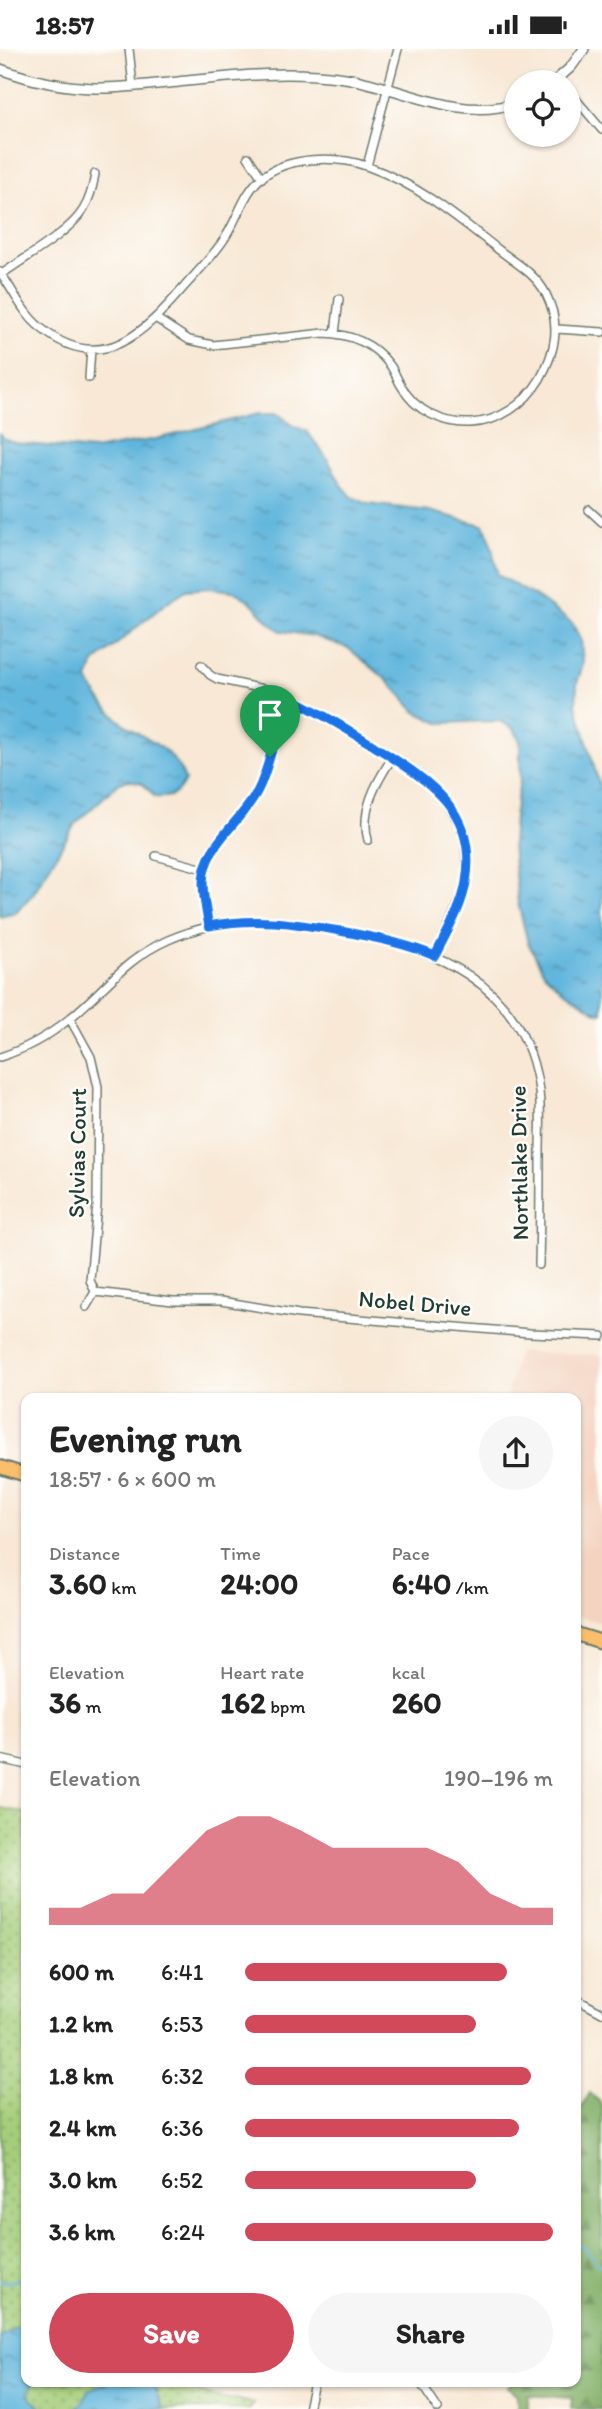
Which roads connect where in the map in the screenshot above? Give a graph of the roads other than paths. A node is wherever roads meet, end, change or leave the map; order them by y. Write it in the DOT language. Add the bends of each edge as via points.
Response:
graph roads {
  1 [pos="129,49"];
  2 [pos="398,49"];
  3 [pos="584,49"];
  4 [pos="0,69"];
  5 [pos="567,70"];
  6 [pos="133,86"];
  7 [pos="387,87"];
  8 [pos="581,105"];
  9 [pos="504,106"];
  10 [pos="602,130"];
  11 [pos="248,157"];
  12 [pos="367,166"];
  13 [pos="95,174"];
  14 [pos="262,178"];
  15 [pos="1,273"];
  16 [pos="339,299"];
  17 [pos="157,319"];
  18 [pos="556,329"];
  19 [pos="602,332"];
  20 [pos="335,334"];
  21 [pos="91,349"];
  22 [pos="89,378"];
  23 [pos="589,510"];
  24 [pos="602,522"];
  25 [pos="201,665"];
  26 [pos="287,697"];
  27 [pos="392,758"];
  28 [pos="368,840"];
  29 [pos="156,856"];
  30 [pos="204,869"];
  31 [pos="209,926"];
  32 [pos="435,956"];
  33 [pos="70,1019"];
  34 [pos="0,1057"];
  35 [pos="539,1265"];
  36 [pos="95,1292"];
  37 [pos="86,1307"];
  38 [pos="602,1336"];
  39 [pos="0,1467"];
  40 [pos="21,1473"];
  41 [pos="581,1636"];
  42 [pos="602,1642"];
  43 [pos="0,1759"];
  44 [pos="21,1764"];
  45 [pos="581,2002"];
  46 [pos="602,2013"];
  47 [pos="313,2387"];
  48 [pos="423,2387"];
  49 [pos="308,2409"];
  50 [pos="438,2409"];
  1 -- 6 [label="street"];
  2 -- 7 [label="street"];
  3 -- 5 [label="street"];
  4 -- 6 [label="street" via="69,86"];
  6 -- 7 [label="street" via="284,73"];
  7 -- 9 [label="street" via="456,108"];
  7 -- 12 [label="street"];
  8 -- 10 [label="street"];
  11 -- 14 [label="street"];
  12 -- 14 [label="street" via="305,161"];
  12 -- 18 [label="street" via="445,207 535,278 545,292"];
  13 -- 15 [label="street" via="78,218"];
  14 -- 17 [label="street" via="244,200 226,237"];
  15 -- 21 [label="street" via="41,328 65,343"];
  16 -- 20 [label="street"];
  17 -- 20 [label="street" via="189,340 213,345"];
  17 -- 21 [label="street" via="121,344"];
  18 -- 19 [label="street"];
  18 -- 20 [label="street" via="554,351 537,384 509,412 474,423 440,419 424,410 402,388 381,354 358,339"];
  21 -- 22 [label="street"];
  23 -- 24 [label="street"];
  25 -- 26 [label="street" via="217,679"];
  26 -- 27 [label="street"];
  26 -- 30 [label="street" via="257,791 216,845"];
  27 -- 28 [label="street" via="368,807"];
  27 -- 32 [label="street" via="436,789 454,813 465,840 463,894"];
  29 -- 30 [label="street"];
  30 -- 31 [label="street"];
  31 -- 32 [label="street, Northlake Drive" via="244,920 288,922 396,941"];
  31 -- 33 [label="street, Northlake Drive" via="146,951"];
  32 -- 35 [label="street, Northlake Drive" via="477,981 500,1003 534,1065 540,1109"];
  33 -- 34 [label="street, Northlake Drive" via="33,1044"];
  33 -- 36 [label="street, Sylvias Court" via="91,1057 98,1087 97,1205 90,1280"];
  36 -- 37 [label="street"];
  36 -- 38 [label="street, Nobel Drive" via="207,1300 299,1314"];
  39 -- 40 [label="highway"];
  41 -- 42 [label="highway"];
  43 -- 44 [label="street"];
  45 -- 46 [label="street"];
  47 -- 49 [label="street"];
  48 -- 50 [label="street"];
}
